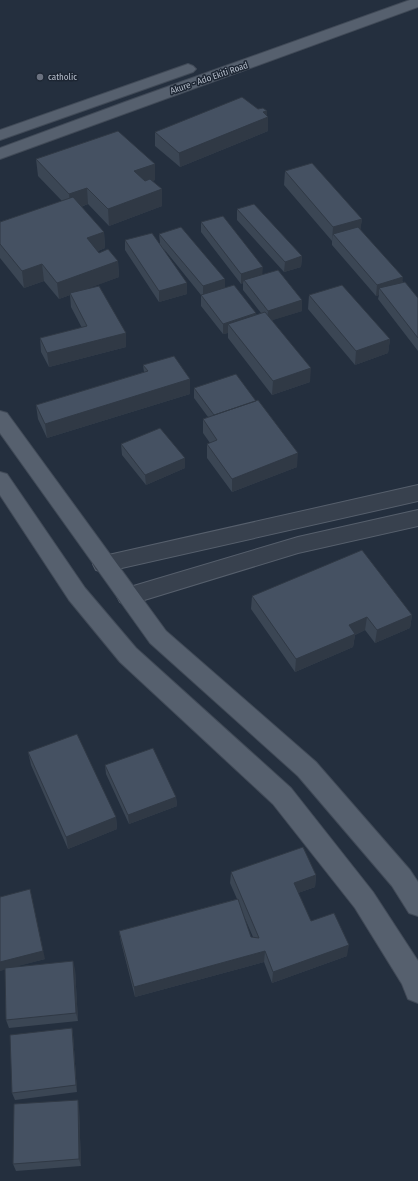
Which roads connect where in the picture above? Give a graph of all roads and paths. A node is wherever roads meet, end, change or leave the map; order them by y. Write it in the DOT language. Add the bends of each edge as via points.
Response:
graph roads {
  1 [pos="418,2"];
  2 [pos="200,65"];
  3 [pos="0,136"];
  4 [pos="0,154"];
  5 [pos="0,418"];
  6 [pos="0,479"];
  7 [pos="418,492"];
  8 [pos="418,518"];
  9 [pos="104,564"];
  10 [pos="128,596"];
  11 [pos="418,904"];
  12 [pos="418,990"];
  1 -- 4 [label="main road, Akure - Ado Ekiti Road"];
  2 -- 3 [label="main road, Akure - Ado Ekiti Road"];
  5 -- 9 [label="main road"];
  6 -- 12 [label="main road" via="77,594 128,655 282,796 364,900 414,977"];
  7 -- 9 [label="street"];
  8 -- 10 [label="street" via="298,545"];
  9 -- 10 [label="main road"];
  10 -- 11 [label="main road" via="158,637 307,769 401,878"];
}
